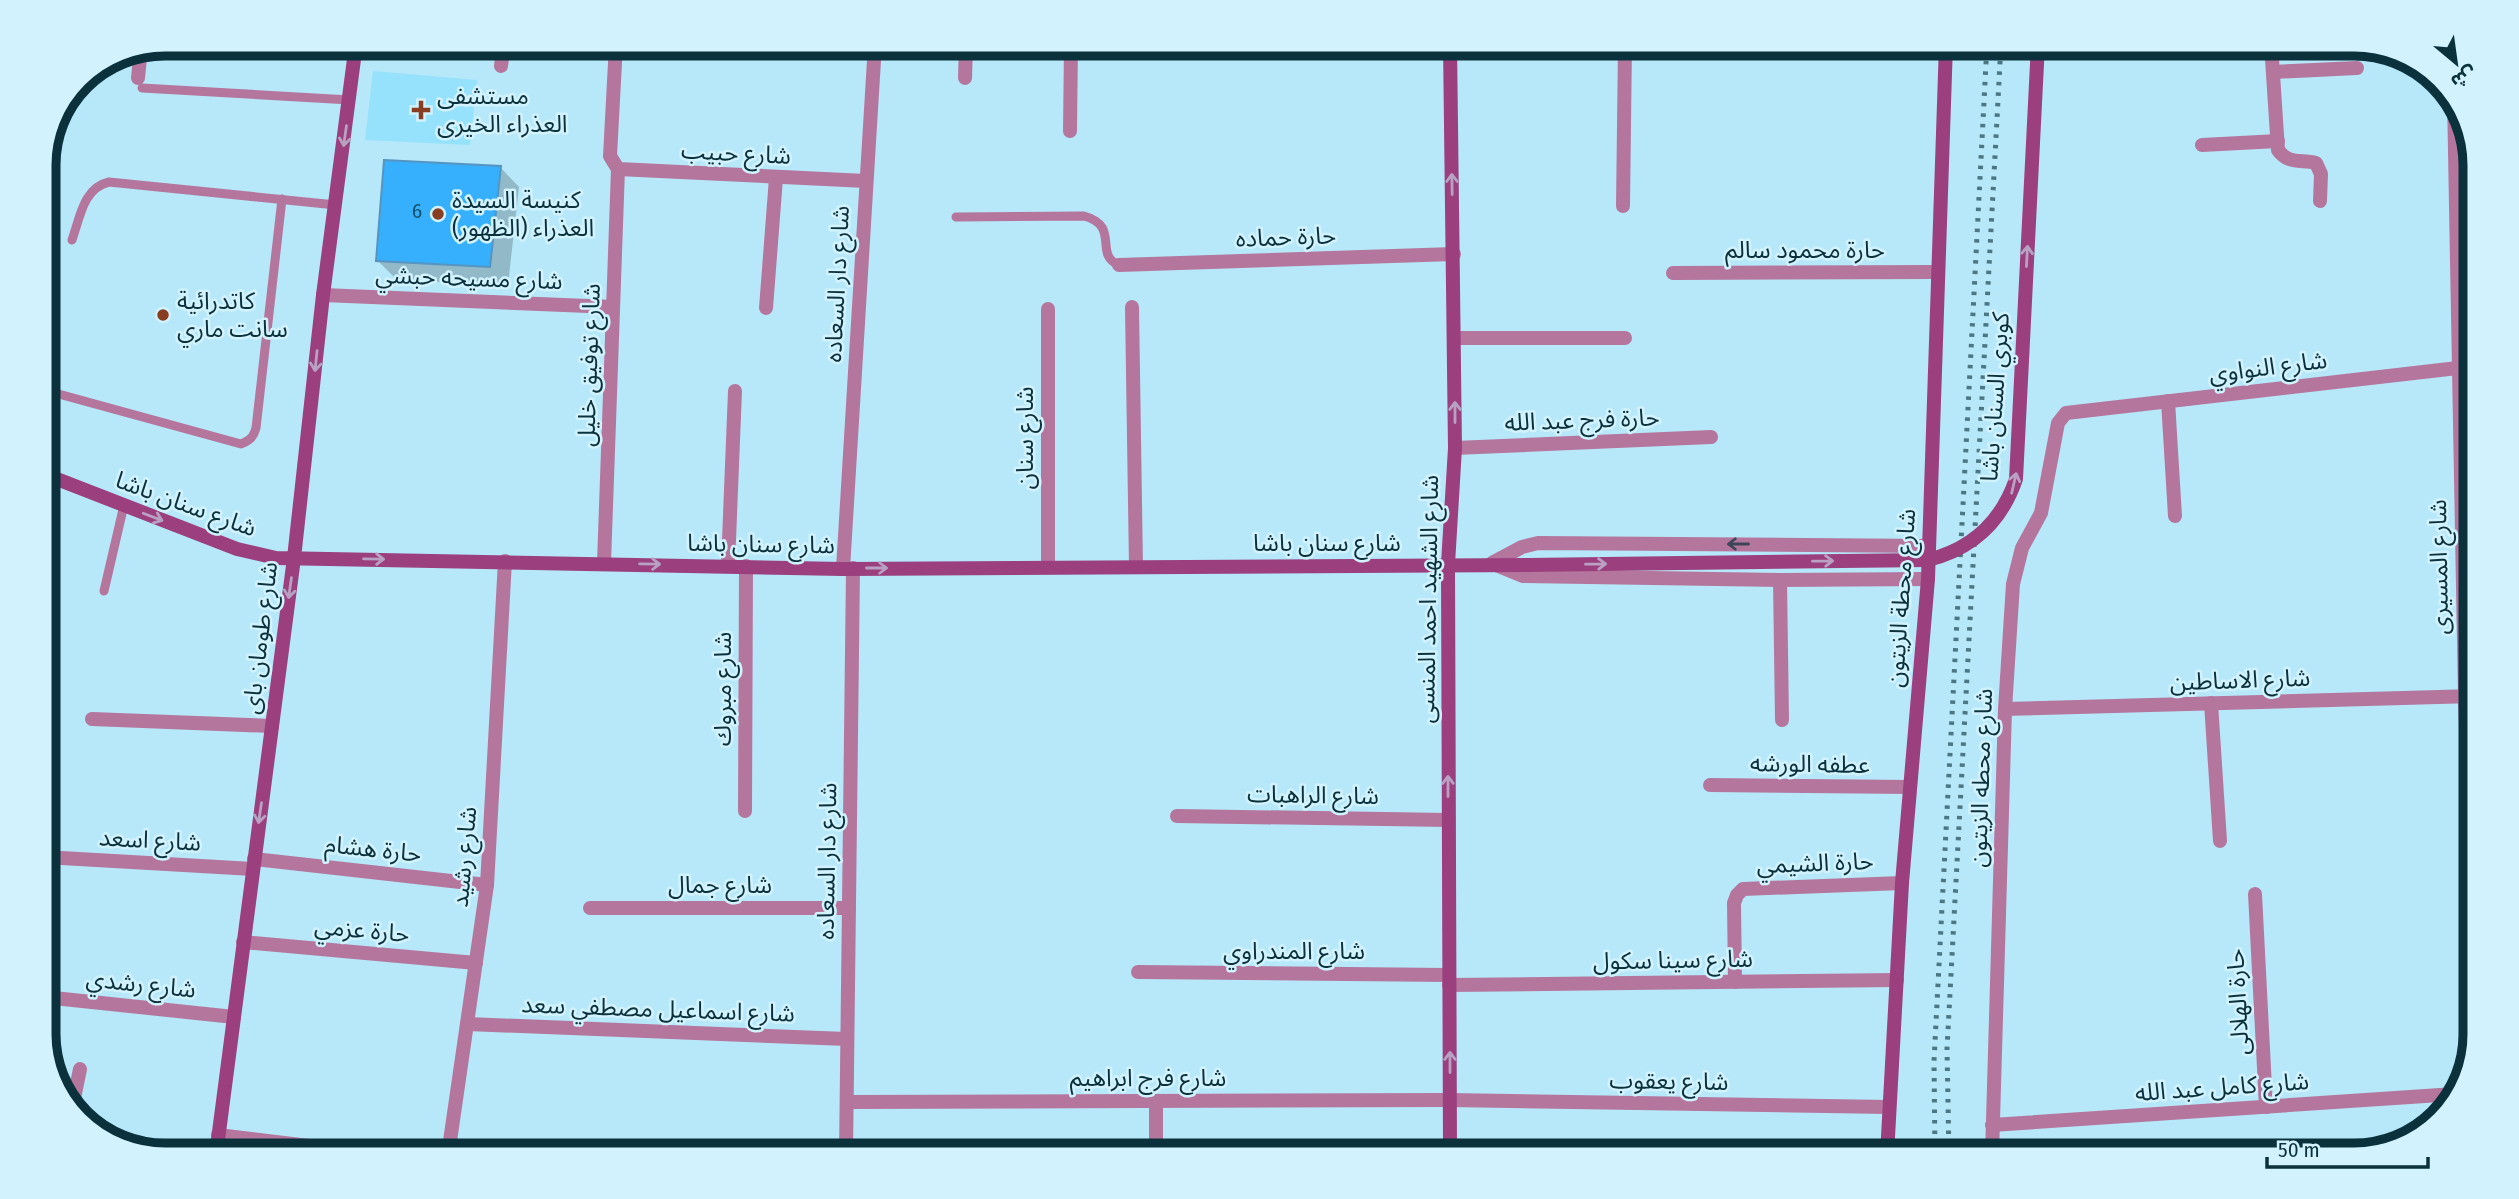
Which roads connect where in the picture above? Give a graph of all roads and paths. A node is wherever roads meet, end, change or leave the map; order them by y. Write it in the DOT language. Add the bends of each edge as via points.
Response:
graph roads {
  1 [pos="355,56"];
  2 [pos="502,56"];
  3 [pos="616,56"];
  4 [pos="874,56"];
  5 [pos="966,56"];
  6 [pos="1071,56"];
  7 [pos="1450,56"];
  8 [pos="1625,56"];
  9 [pos="1946,56"];
  10 [pos="2037,56"];
  11 [pos="2272,56"];
  12 [pos="141,59"];
  13 [pos="501,66"];
  14 [pos="2357,68"];
  15 [pos="2273,72"];
  16 [pos="965,78"];
  17 [pos="140,83"];
  18 [pos="350,100"];
  19 [pos="1070,131"];
  20 [pos="2460,139"];
  21 [pos="2278,141"];
  22 [pos="2202,145"];
  23 [pos="614,162"];
  24 [pos="776,178"];
  25 [pos="866,181"];
  26 [pos="282,199"];
  27 [pos="2320,201"];
  28 [pos="335,205"];
  29 [pos="1623,206"];
  30 [pos="956,217"];
  31 [pos="72,240"];
  32 [pos="1454,254"];
  33 [pos="1119,265"];
  34 [pos="1937,272"];
  35 [pos="1673,273"];
  36 [pos="323,295"];
  37 [pos="614,307"];
  38 [pos="1132,307"];
  39 [pos="766,308"];
  40 [pos="1048,309"];
  41 [pos="1455,338"];
  42 [pos="1625,338"];
  43 [pos="2463,367"];
  44 [pos="2458,368"];
  45 [pos="735,391"];
  46 [pos="56,393"];
  47 [pos="2168,401"];
  48 [pos="2067,413"];
  49 [pos="1711,437"];
  50 [pos="1455,448"];
  51 [pos="56,479"];
  52 [pos="124,505"];
  53 [pos="2463,505"];
  54 [pos="2175,516"];
  55 [pos="1928,545"];
  56 [pos="294,558"];
  57 [pos="505,561"];
  58 [pos="604,563"];
  59 [pos="1492,564"];
  60 [pos="728,565"];
  61 [pos="1448,565"];
  62 [pos="1527,565"];
  63 [pos="746,566"];
  64 [pos="1048,567"];
  65 [pos="1136,567"];
  66 [pos="848,568"];
  67 [pos="1928,579"];
  68 [pos="1780,580"];
  69 [pos="104,591"];
  70 [pos="2463,696"];
  71 [pos="2211,703"];
  72 [pos="2005,709"];
  73 [pos="92,719"];
  74 [pos="1782,720"];
  75 [pos="272,726"];
  76 [pos="1710,785"];
  77 [pos="1910,787"];
  78 [pos="745,811"];
  79 [pos="1177,816"];
  80 [pos="1448,820"];
  81 [pos="2220,841"];
  82 [pos="56,857"];
  83 [pos="253,864"];
  84 [pos="1902,883"];
  85 [pos="487,885"];
  86 [pos="2255,894"];
  87 [pos="590,908"];
  88 [pos="849,908"];
  89 [pos="243,942"];
  90 [pos="476,963"];
  91 [pos="1138,972"];
  92 [pos="1449,980"];
  93 [pos="1896,980"];
  94 [pos="1735,982"];
  95 [pos="56,998"];
  96 [pos="234,1017"];
  97 [pos="467,1024"];
  98 [pos="847,1039"];
  99 [pos="80,1069"];
  100 [pos="2444,1095"];
  101 [pos="75,1096"];
  102 [pos="1450,1100"];
  103 [pos="1156,1101"];
  104 [pos="847,1102"];
  105 [pos="1888,1107"];
  106 [pos="2266,1107"];
  107 [pos="1992,1125"];
  108 [pos="218,1135"];
  109 [pos="217,1143"];
  110 [pos="280,1143"];
  111 [pos="450,1143"];
  112 [pos="846,1143"];
  113 [pos="1156,1143"];
  114 [pos="1450,1143"];
  115 [pos="1887,1143"];
  116 [pos="1992,1143"];
  1 -- 18 [label="street, شارع طومان باى"];
  2 -- 13 [label="street"];
  3 -- 23 [label="street, شارع توفيق خليل"];
  4 -- 25 [label="street, شارع دار السعاده"];
  5 -- 16 [label="street"];
  6 -- 19 [label="street"];
  32 -- 7 [label="street, شارع الشهيد احمد المنسى, one-way"];
  8 -- 29 [label="street"];
  9 -- 34 [label="street, شارع محطة الزيتون"];
  62 -- 10 [label="street, كوبري السنان باشا, one-way, bridge" via="1928,560 1962,549 1991,527 2016,479"];
  11 -- 15 [label="street"];
  12 -- 17 [label="street"];
  14 -- 15 [label="street"];
  15 -- 21 [label="street"];
  17 -- 18 [label="lane"];
  18 -- 28 [label="street, شارع طومان باى, one-way"];
  20 -- 44 [label="street, شارع المسيرى"];
  21 -- 22 [label="street"];
  21 -- 27 [label="street" via="2283,157 2316,163 2321,174"];
  23 -- 24 [label="street, شارع حبيب"];
  23 -- 37 [label="street, شارع توفيق خليل"];
  24 -- 25 [label="street, شارع حبيب"];
  24 -- 39 [label="street"];
  25 -- 66 [label="street, شارع دار السعاده"];
  26 -- 28 [label="lane"];
  26 -- 31 [label="lane" via="109,182 89,193"];
  26 -- 46 [label="lane" via="253,437 240,444"];
  28 -- 36 [label="street, شارع طومان باى"];
  30 -- 33 [label="lane" via="1091,218 1106,235 1107,256"];
  32 -- 33 [label="street, حارة حماده"];
  32 -- 41 [label="street, شارع الشهيد احمد المنسى"];
  34 -- 35 [label="street, حارة محمود سالم"];
  34 -- 55 [label="street, شارع محطة الزيتون"];
  36 -- 37 [label="street, شارع مسيحه حبشي"];
  36 -- 56 [label="street, شارع طومان باى, one-way"];
  37 -- 58 [label="street, شارع توفيق خليل"];
  38 -- 65 [label="street"];
  40 -- 64 [label="street, شارع سنان"];
  41 -- 42 [label="street"];
  50 -- 41 [label="street, شارع الشهيد احمد المنسى, one-way"];
  43 -- 44 [label="street, شارع النواوي"];
  44 -- 47 [label="street, شارع النواوي"];
  44 -- 53 [label="street, شارع المسيرى"];
  45 -- 60 [label="street"];
  47 -- 48 [label="street, شارع النواوي"];
  47 -- 54 [label="street"];
  48 -- 72 [label="street, شارع محطه الزيتون" via="2058,423 2041,513 2022,548 2013,584"];
  49 -- 50 [label="street, حارة فرج عبد الله"];
  50 -- 61 [label="street, شارع الشهيد احمد المنسى"];
  51 -- 52 [label="street, شارع سنان باشا"];
  52 -- 56 [label="street, شارع سنان باشا, one-way" via="237,549"];
  52 -- 69 [label="lane"];
  55 -- 59 [label="street, شارع سنان باشا, one-way" via="1538,543"];
  55 -- 67 [label="street, شارع محطة الزيتون"];
  56 -- 57 [label="street, شارع سنان باشا, one-way"];
  56 -- 75 [label="street, شارع طومان باى, one-way"];
  57 -- 58 [label="street, شارع سنان باشا"];
  57 -- 85 [label="street, شارع رشيد"];
  58 -- 60 [label="street, شارع سنان باشا, one-way"];
  59 -- 61 [label="street, شارع سنان باشا"];
  59 -- 62 [label="street, شارع سنان باشا"];
  59 -- 68 [label="street, شارع سنان باشا" via="1523,576"];
  60 -- 63 [label="street, شارع سنان باشا"];
  61 -- 65 [label="street, شارع سنان باشا"];
  80 -- 61 [label="street, شارع الشهيد احمد المنسى, one-way"];
  63 -- 66 [label="street, شارع سنان باشا"];
  63 -- 78 [label="street, شارع مبروك"];
  64 -- 65 [label="street, شارع سنان باشا"];
  66 -- 64 [label="street, شارع سنان باشا, one-way"];
  66 -- 88 [label="street, شارع دار السعاده"];
  67 -- 68 [label="street, شارع سنان باشا"];
  67 -- 77 [label="street, شارع محطة الزيتون"];
  68 -- 74 [label="street"];
  70 -- 71 [label="street, شارع الاساطين"];
  71 -- 72 [label="street, شارع الاساطين"];
  71 -- 81 [label="street"];
  72 -- 107 [label="street, شارع محطه الزيتون"];
  73 -- 75 [label="street"];
  75 -- 83 [label="street, شارع طومان باى, one-way"];
  76 -- 77 [label="street, عطفه الورشه"];
  77 -- 84 [label="street, شارع محطة الزيتون"];
  79 -- 80 [label="street, شارع الراهبات"];
  80 -- 92 [label="street, شارع الشهيد احمد المنسى"];
  82 -- 83 [label="street, شارع اسعد"];
  83 -- 85 [label="street, حارة هشام"];
  83 -- 89 [label="street, شارع طومان باى"];
  84 -- 93 [label="street, شارع محطة الزيتون"];
  84 -- 94 [label="street, حارة الشيمي" via="1743,889 1734,903"];
  85 -- 90 [label="street, شارع رشيد"];
  86 -- 106 [label="street, حارة الهلالى"];
  87 -- 88 [label="street, شارع جمال"];
  88 -- 98 [label="street, شارع دار السعاده"];
  89 -- 90 [label="street, حارة عزمي"];
  89 -- 96 [label="street, شارع طومان باى"];
  90 -- 97 [label="street, شارع رشيد"];
  91 -- 92 [label="street, شارع المندراوي"];
  92 -- 94 [label="street, شارع سينا سكول"];
  102 -- 92 [label="street, شارع الشهيد احمد المنسى, one-way"];
  93 -- 94 [label="street, شارع سينا سكول"];
  93 -- 105 [label="street, شارع محطة الزيتون"];
  95 -- 96 [label="street, شارع رشدي"];
  96 -- 108 [label="street, شارع طومان باى"];
  97 -- 98 [label="street, شارع اسماعيل مصطفي سعد"];
  97 -- 111 [label="street, شارع رشيد"];
  98 -- 104 [label="street, شارع دار السعاده"];
  99 -- 101 [label="street"];
  100 -- 106 [label="street, شارع كامل عبد الله"];
  102 -- 103 [label="street, شارع فرج ابراهيم"];
  102 -- 105 [label="street, شارع يعقوب"];
  102 -- 114 [label="street, شارع الشهيد احمد المنسى"];
  103 -- 104 [label="street, شارع فرج ابراهيم"];
  103 -- 113 [label="street"];
  104 -- 112 [label="street, شارع دار السعاده"];
  105 -- 115 [label="street, شارع محطة الزيتون"];
  106 -- 107 [label="street, شارع كامل عبد الله"];
  107 -- 116 [label="street, شارع محطه الزيتون"];
  108 -- 109 [label="street, شارع طومان باى"];
  108 -- 110 [label="street"];
}
